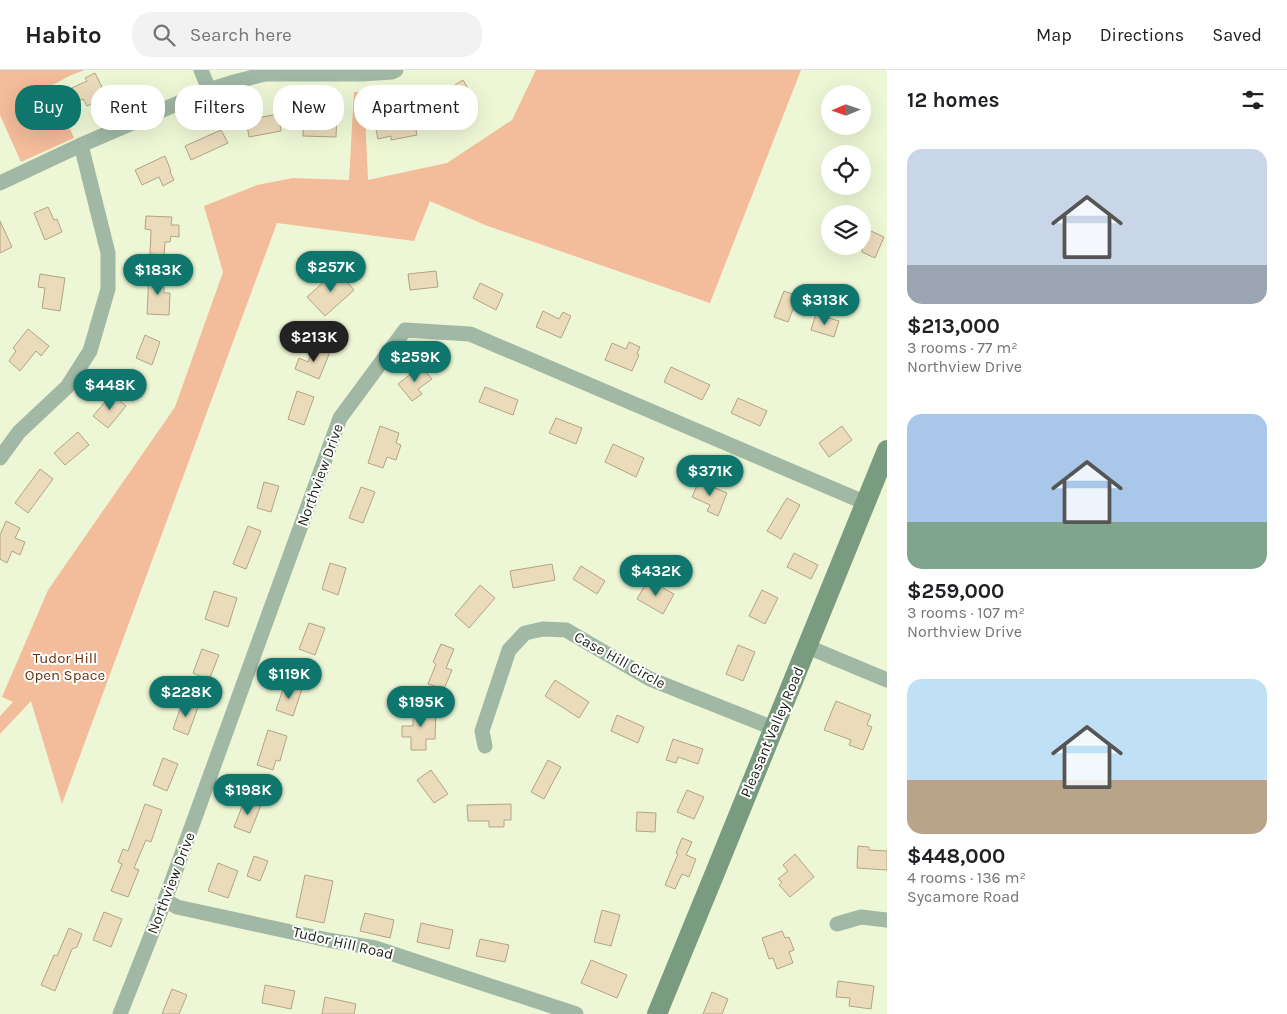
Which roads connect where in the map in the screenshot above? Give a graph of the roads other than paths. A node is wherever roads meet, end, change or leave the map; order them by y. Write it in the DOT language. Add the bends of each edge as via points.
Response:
graph roads {
  1 [pos="201,70"];
  2 [pos="396,70"];
  3 [pos="207,85"];
  4 [pos="226,85"];
  5 [pos="175,105"];
  6 [pos="81,145"];
  7 [pos="0,182"];
  8 [pos="887,450"];
  9 [pos="0,458"];
  10 [pos="866,503"];
  11 [pos="808,647"];
  12 [pos="887,680"];
  13 [pos="773,728"];
  14 [pos="485,746"];
  15 [pos="165,900"];
  16 [pos="887,920"];
  17 [pos="837,924"];
  18 [pos="120,1014"];
  19 [pos="576,1014"];
  20 [pos="657,1014"];
  1 -- 3 [label="street"];
  2 -- 4 [label="street" via="362,74 265,74"];
  5 -- 6 [label="street"];
  6 -- 7 [label="street"];
  6 -- 9 [label="street" via="108,253 108,288 90,351 67,387 19,432"];
  8 -- 10 [label="main road, Pleasant Valley Road"];
  10 -- 11 [label="main road, Pleasant Valley Road"];
  10 -- 15 [label="street, Northview Drive" via="470,334 405,330 340,418"];
  11 -- 12 [label="street"];
  11 -- 13 [label="main road, Pleasant Valley Road"];
  13 -- 14 [label="street, Case Hill Circle" via="650,679 566,630 543,629 525,633 509,650 482,731"];
  13 -- 20 [label="main road, Pleasant Valley Road"];
  15 -- 18 [label="street, Northview Drive"];
  15 -- 19 [label="street, Tudor Hill Road" via="177,907 376,948"];
  16 -- 17 [label="street" via="862,917"];
}
